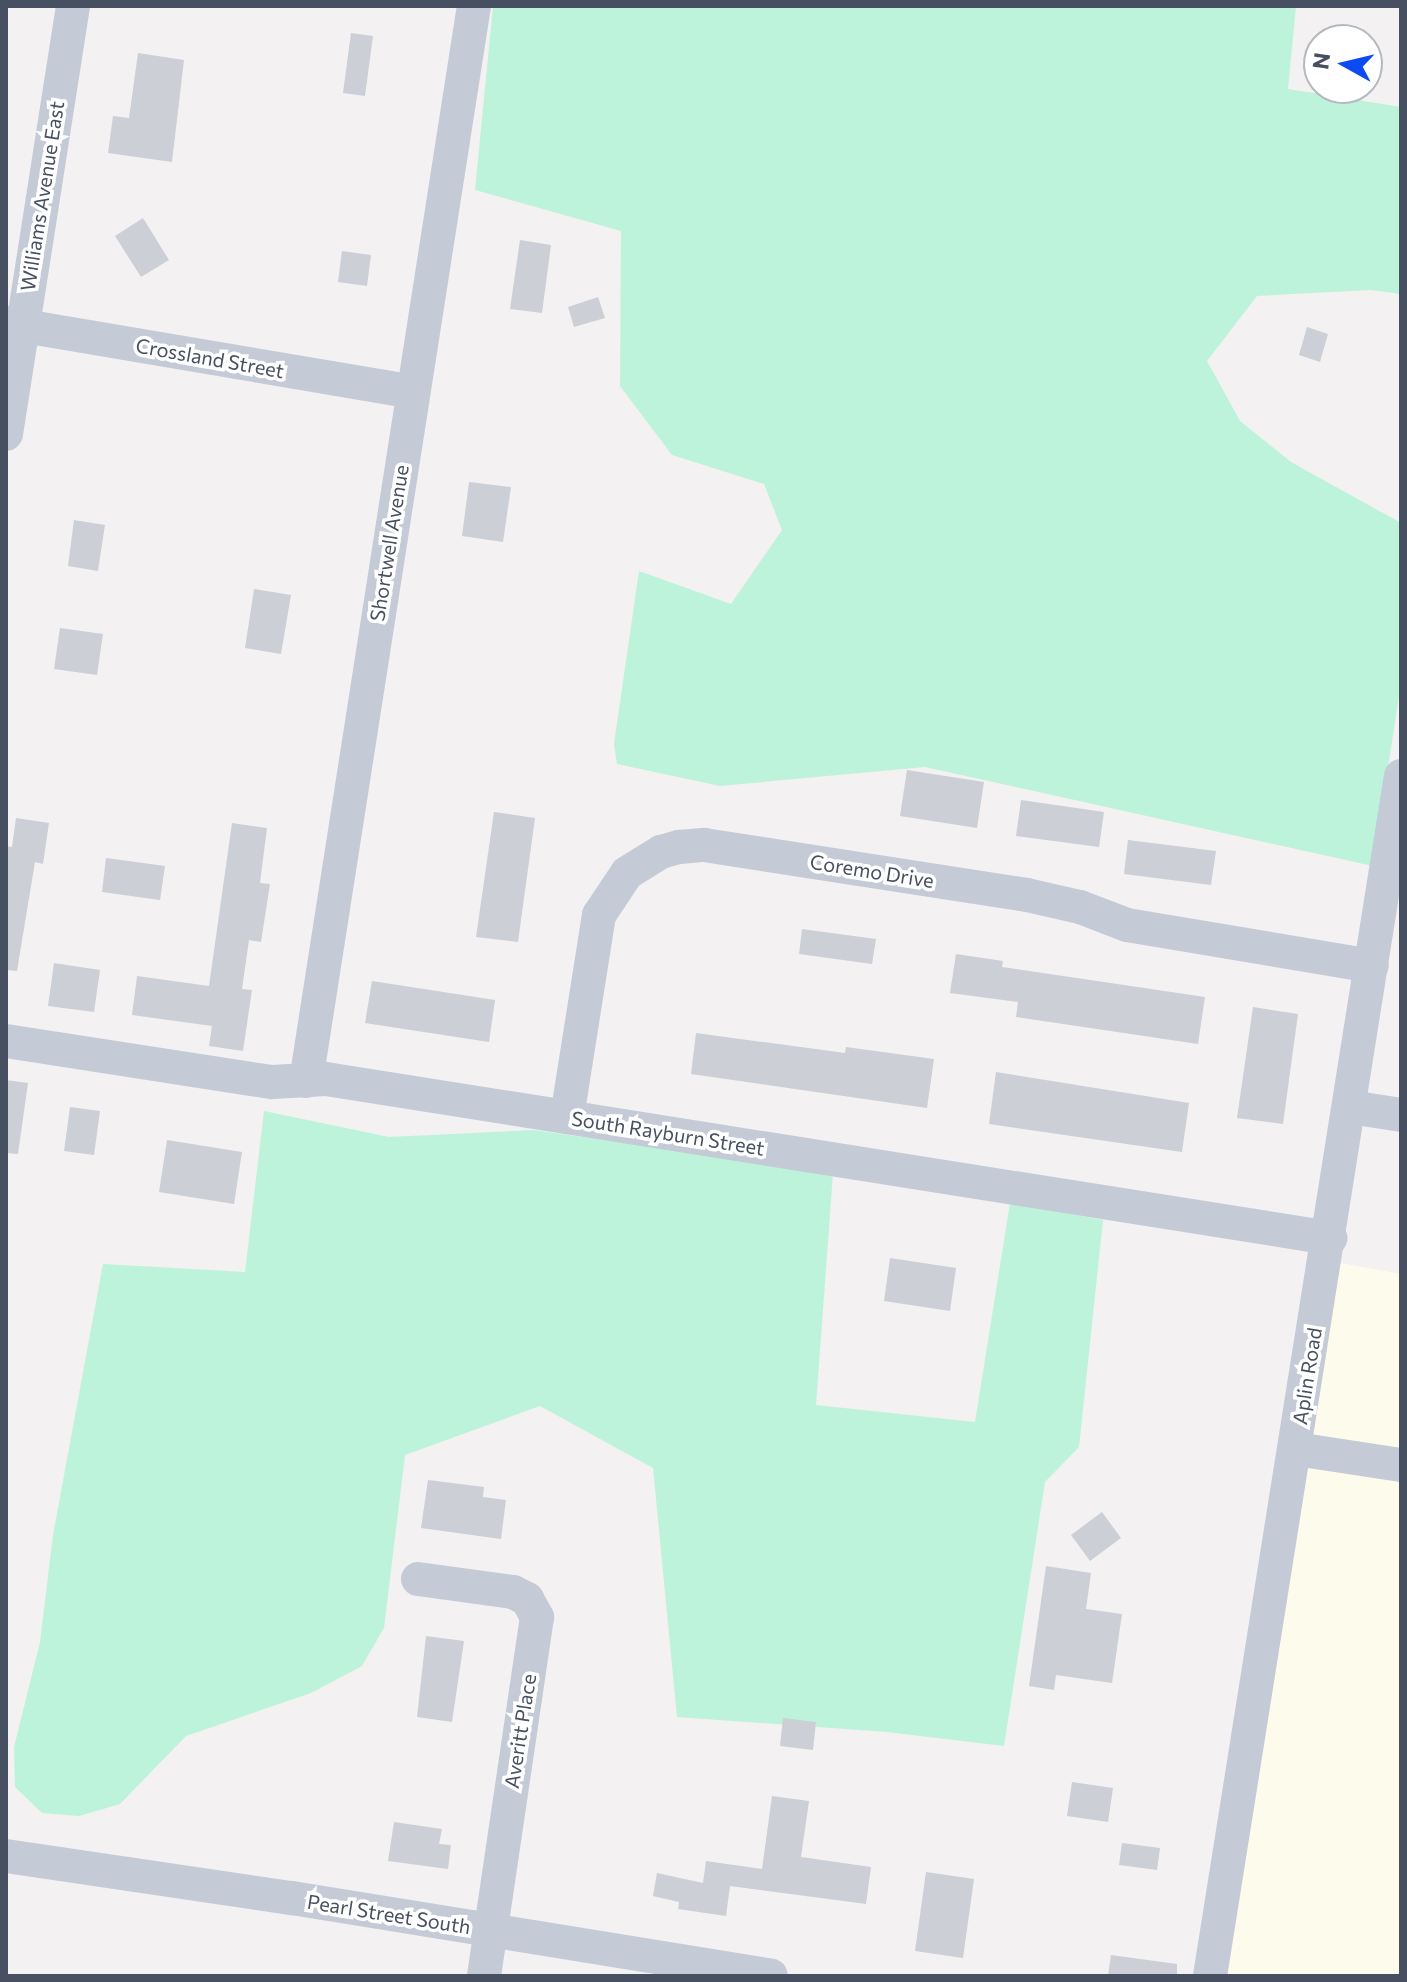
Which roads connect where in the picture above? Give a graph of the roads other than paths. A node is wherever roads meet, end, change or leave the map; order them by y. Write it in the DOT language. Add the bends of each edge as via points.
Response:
graph roads {
  1 [pos="73,6"];
  2 [pos="474,6"];
  3 [pos="13,324"];
  4 [pos="413,392"];
  5 [pos="6,434"];
  6 [pos="1401,776"];
  7 [pos="1372,966"];
  8 [pos="6,1041"];
  9 [pos="306,1081"];
  10 [pos="1350,1107"];
  11 [pos="1401,1115"];
  12 [pos="567,1117"];
  13 [pos="1330,1238"];
  14 [pos="1296,1449"];
  15 [pos="1401,1465"];
  16 [pos="418,1579"];
  17 [pos="6,1856"];
  18 [pos="491,1930"];
  19 [pos="484,1976"];
  20 [pos="771,1976"];
  21 [pos="1210,1976"];
  1 -- 3 [label="street, Williams Avenue East"];
  2 -- 4 [label="street, Shortwell Avenue"];
  3 -- 4 [label="street, Crossland Street"];
  3 -- 5 [label="street, Williams Avenue East"];
  4 -- 9 [label="street, Shortwell Avenue"];
  6 -- 7 [label="street, Aplin Road"];
  7 -- 10 [label="street, Aplin Road"];
  7 -- 12 [label="street, Coremo Drive" via="1127,925 1027,895 704,845 679,847 627,873 599,915"];
  8 -- 9 [label="street, South Rayburn Street" via="272,1082"];
  9 -- 12 [label="street, South Rayburn Street" via="326,1079"];
  10 -- 11 [label="street"];
  10 -- 13 [label="street, Aplin Road"];
  12 -- 13 [label="street, South Rayburn Street"];
  13 -- 14 [label="street, Aplin Road"];
  14 -- 15 [label="street"];
  14 -- 21 [label="street, Aplin Road"];
  16 -- 18 [label="street, Averitt Place" via="513,1592 527,1599 537,1617"];
  17 -- 18 [label="street, Pearl Street South"];
  18 -- 19 [label="street, Averitt Place"];
  18 -- 20 [label="street, Pearl Street South"];
}
